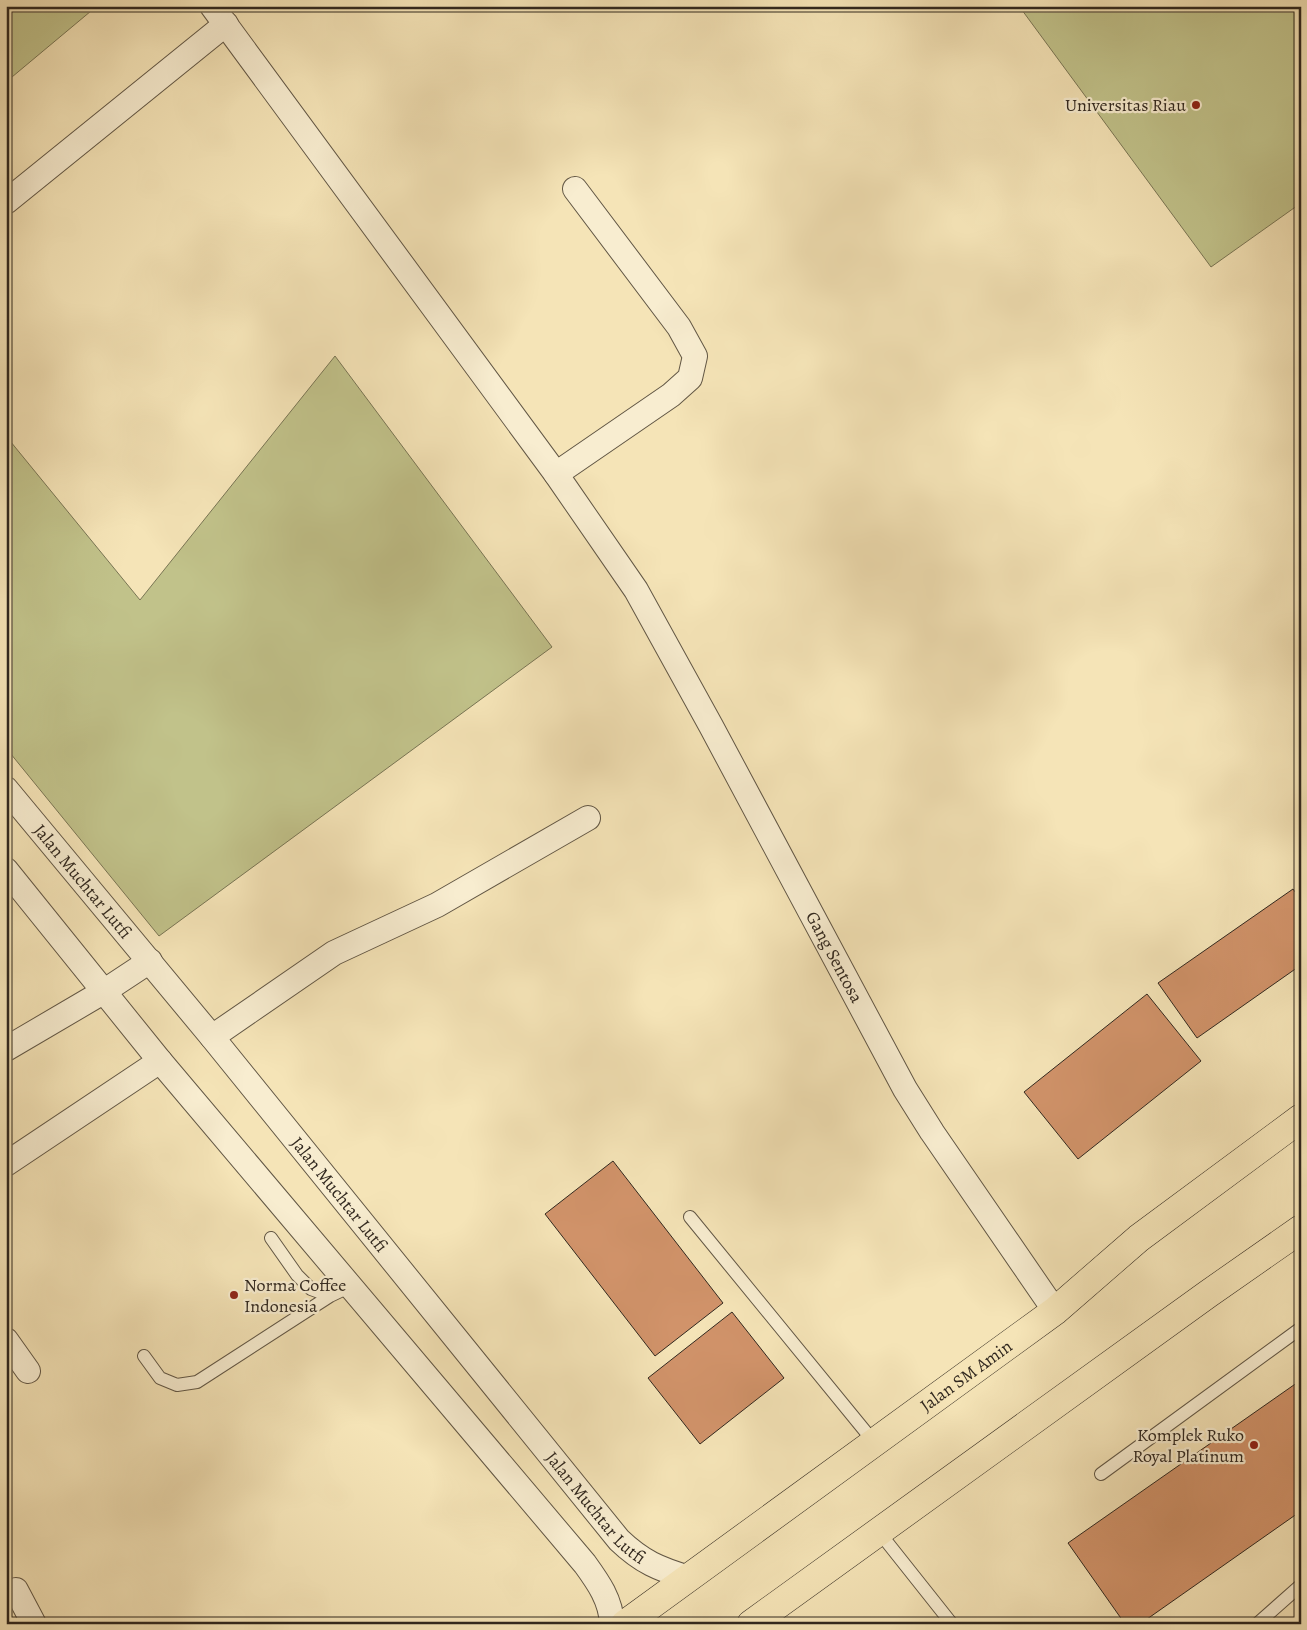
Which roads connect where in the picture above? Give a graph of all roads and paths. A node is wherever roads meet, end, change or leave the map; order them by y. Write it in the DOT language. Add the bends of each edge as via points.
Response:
graph roads {
  1 [pos="219,15"];
  2 [pos="575,189"];
  3 [pos="6,202"];
  4 [pos="556,474"];
  5 [pos="6,789"];
  6 [pos="588,818"];
  7 [pos="6,870"];
  8 [pos="150,961"];
  9 [pos="104,992"];
  10 [pos="212,1037"];
  11 [pos="6,1049"];
  12 [pos="160,1061"];
  13 [pos="1301,1118"];
  14 [pos="6,1164"];
  15 [pos="690,1217"];
  16 [pos="1301,1229"];
  17 [pos="271,1238"];
  18 [pos="340,1291"];
  19 [pos="1055,1311"];
  20 [pos="1301,1328"];
  21 [pos="6,1340"];
  22 [pos="144,1356"];
  23 [pos="28,1370"];
  24 [pos="874,1442"];
  25 [pos="1101,1474"];
  26 [pos="879,1532"];
  27 [pos="689,1578"];
  28 [pos="1301,1585"];
  29 [pos="16,1590"];
  30 [pos="34,1624"];
  31 [pos="612,1624"];
  32 [pos="625,1624"];
  33 [pos="751,1624"];
  34 [pos="952,1624"];
  35 [pos="1257,1624"];
  1 -- 3 [label="street"];
  1 -- 4 [label="street, Gang Sentosa"];
  2 -- 4 [label="street" via="679,327 695,356 690,378 672,395"];
  4 -- 19 [label="street, Gang Sentosa" via="636,590 905,1089"];
  5 -- 8 [label="street, Jalan Muchtar Lutfi"];
  6 -- 10 [label="street" via="437,905 334,953"];
  7 -- 9 [label="street"];
  8 -- 9 [label="street"];
  8 -- 10 [label="street, Jalan Muchtar Lutfi"];
  9 -- 11 [label="street"];
  9 -- 12 [label="street"];
  10 -- 27 [label="street, Jalan Muchtar Lutfi" via="619,1540 648,1563"];
  12 -- 14 [label="street"];
  12 -- 18 [label="street"];
  13 -- 19 [label="main road, Jalan SM Amin" via="1139,1238"];
  15 -- 24 [label="lane"];
  16 -- 26 [label="main road"];
  17 -- 18 [label="lane" via="311,1289"];
  18 -- 22 [label="lane" via="197,1382 177,1385 160,1378"];
  18 -- 31 [label="street" via="585,1564 602,1588"];
  19 -- 24 [label="main road, Jalan SM Amin"];
  20 -- 25 [label="lane"];
  21 -- 23 [label="street"];
  24 -- 27 [label="main road, Jalan SM Amin"];
  26 -- 33 [label="main road"];
  26 -- 34 [label="lane"];
  27 -- 32 [label="main road, Jalan SM Amin"];
  28 -- 35 [label="lane"];
  29 -- 30 [label="street"];
}
